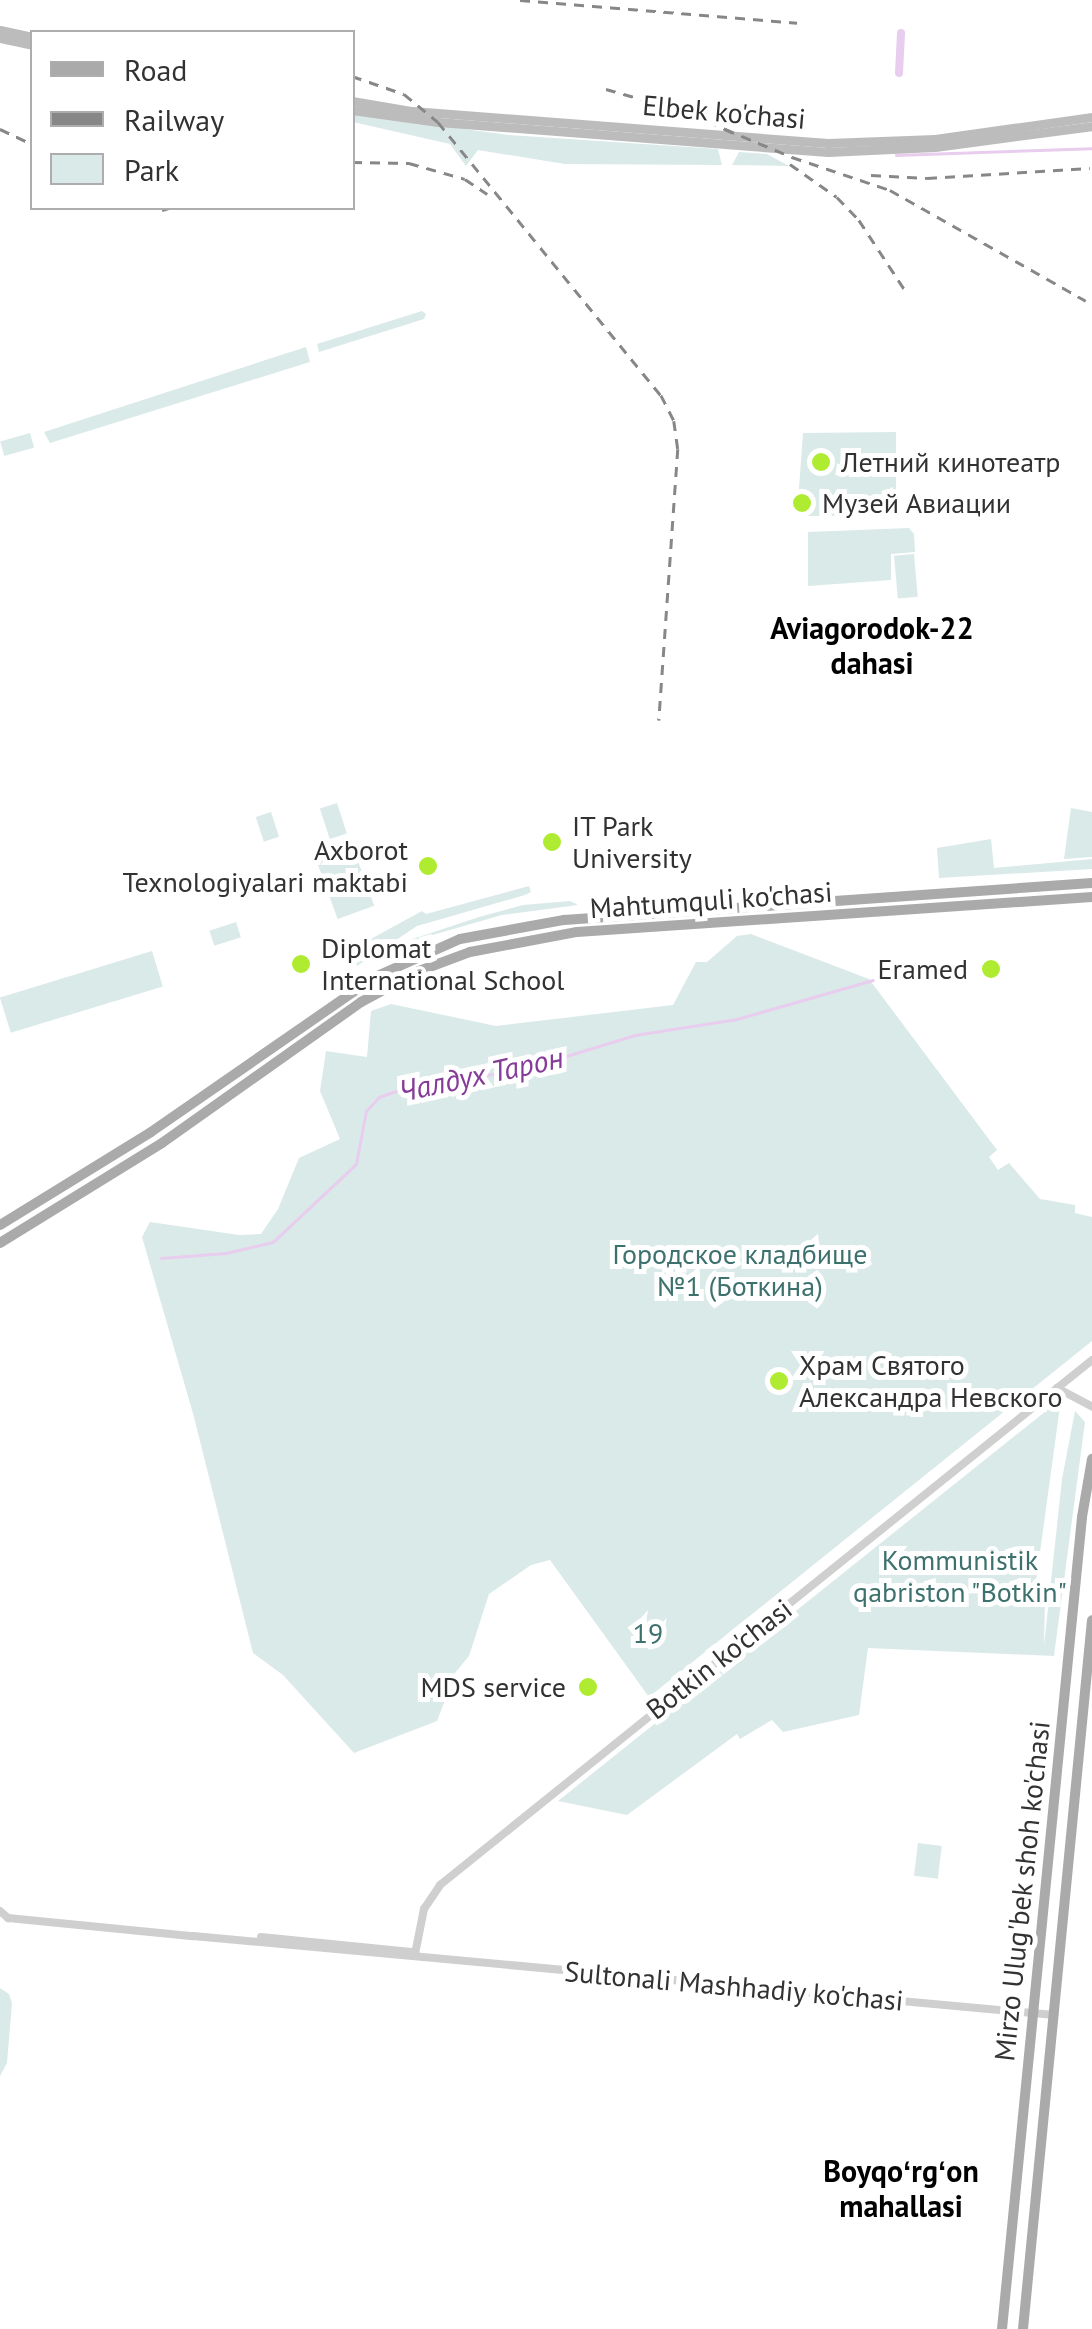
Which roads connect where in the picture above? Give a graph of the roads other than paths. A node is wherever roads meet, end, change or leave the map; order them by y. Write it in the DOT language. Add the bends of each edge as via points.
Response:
graph roads {
  1 [pos="0,30"];
  2 [pos="30,37"];
  3 [pos="0,38"];
  4 [pos="30,45"];
  5 [pos="355,102"];
  6 [pos="355,110"];
  7 [pos="1092,116"];
  8 [pos="1092,126"];
  9 [pos="1092,883"];
  10 [pos="1092,896"];
  11 [pos="0,1225"];
  12 [pos="0,1243"];
  13 [pos="1092,1360"];
  14 [pos="1057,1388"];
  15 [pos="1092,1408"];
  16 [pos="1092,1459"];
  17 [pos="1092,1620"];
  18 [pos="1067,1670"];
  19 [pos="1088,1672"];
  20 [pos="2,1915"];
  21 [pos="416,1954"];
  22 [pos="1033,2014"];
  23 [pos="1054,2015"];
  24 [pos="1011,2236"];
  25 [pos="1032,2237"];
  26 [pos="1002,2329"];
  27 [pos="1022,2329"];
  1 -- 2 [label="main road"];
  3 -- 4 [label="main road"];
  5 -- 7 [label="main road, Elbek ko'chasi" via="412,112 828,143 936,139"];
  6 -- 8 [label="main road, Elbek ko'chasi" via="828,152 935,147"];
  9 -- 11 [label="main road, Mahtumquli ko'chasi" via="564,920 460,939 375,976 151,1132"];
  10 -- 12 [label="main road, Mahtumquli ko'chasi" via="577,932 470,952 362,1002 162,1143"];
  13 -- 14 [label="street, Botkin ko'chasi"];
  14 -- 15 [label="street"];
  14 -- 21 [label="street, Botkin ko'chasi" via="440,1885 424,1909"];
  16 -- 18 [label="main road, Mirzo Ulug'bek shoh ko'chasi"];
  17 -- 19 [label="main road, Mirzo Ulug'bek shoh ko'chasi"];
  18 -- 19 [label="main road"];
  18 -- 22 [label="main road, Mirzo Ulug'bek shoh ko'chasi"];
  19 -- 23 [label="main road, Mirzo Ulug'bek shoh ko'chasi"];
  20 -- 21 [label="street, Sultonali Mashhadiy ko'chasi"];
  21 -- 22 [label="street, Sultonali Mashhadiy ko'chasi"];
  22 -- 23 [label="street, Sultonali Mashhadiy ko'chasi"];
  22 -- 24 [label="main road, Mirzo Ulug'bek shoh ko'chasi"];
  23 -- 25 [label="main road, Mirzo Ulug'bek shoh ko'chasi"];
  24 -- 25 [label="main road"];
  24 -- 26 [label="main road, Mirzo Ulug'bek shoh ko'chasi"];
  25 -- 27 [label="main road, Mirzo Ulug'bek shoh ko'chasi"];
}
